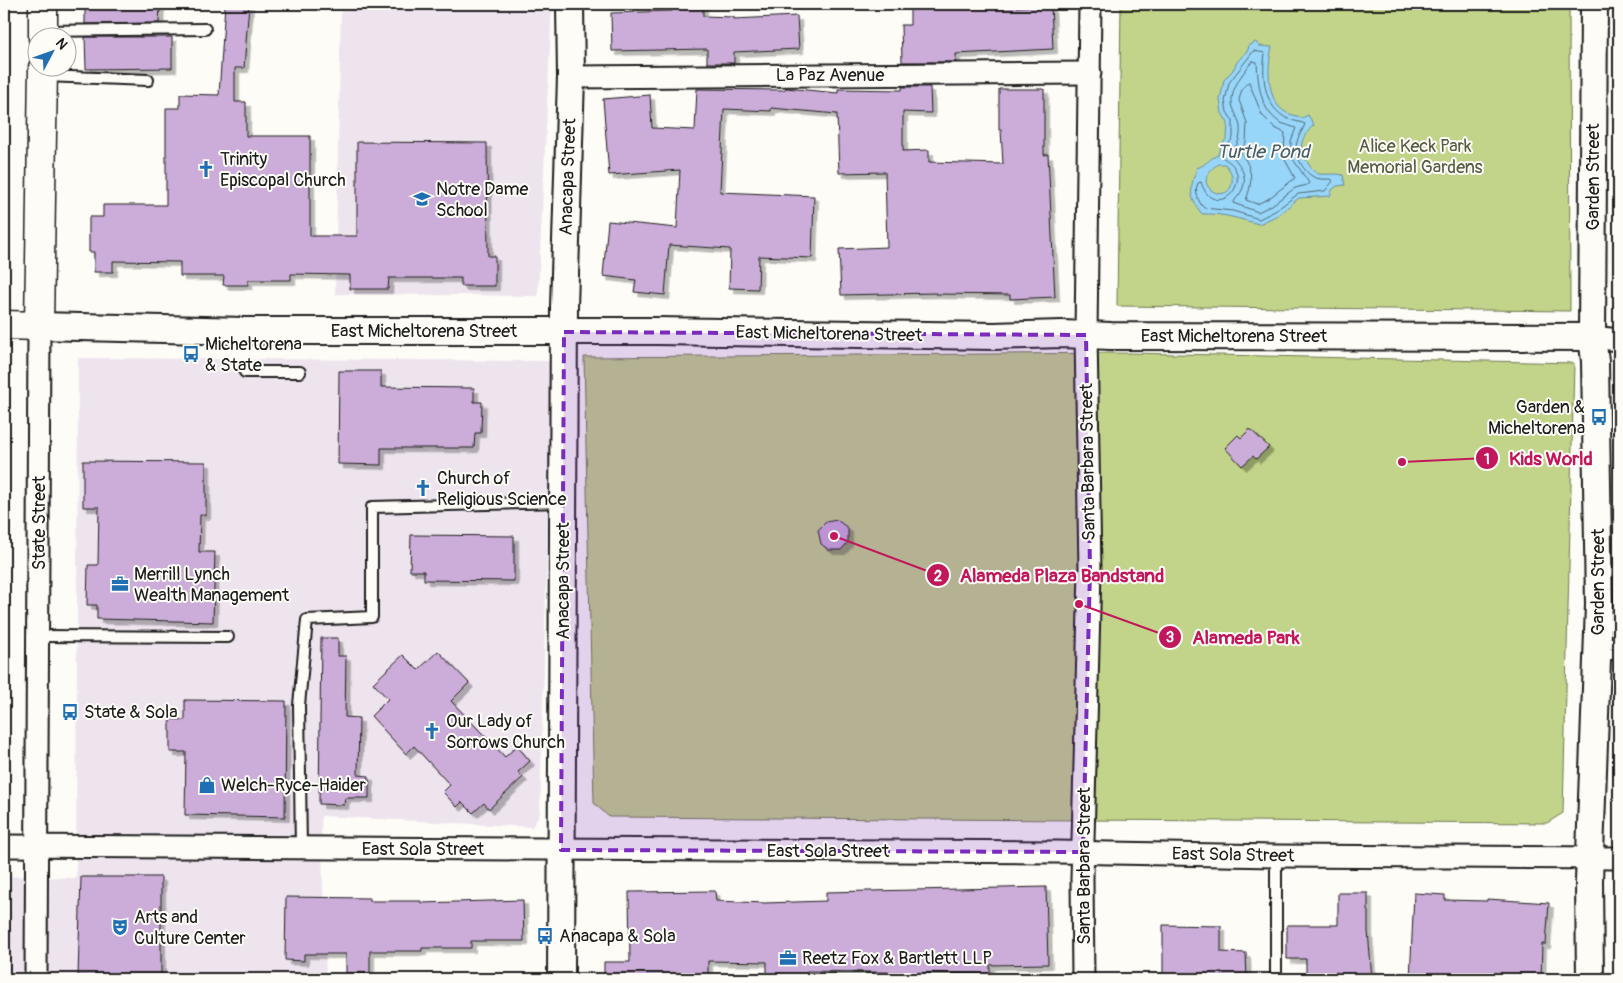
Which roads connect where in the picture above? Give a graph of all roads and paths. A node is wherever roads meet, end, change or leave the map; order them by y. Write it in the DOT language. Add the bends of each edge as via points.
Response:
graph roads {
  1 [pos="43,4"];
  2 [pos="570,4"];
  3 [pos="1090,4"];
  4 [pos="1594,4"];
  5 [pos="43,28"];
  6 [pos="205,29"];
  7 [pos="78,33"];
  8 [pos="1090,73"];
  9 [pos="78,75"];
  10 [pos="571,77"];
  11 [pos="43,78"];
  12 [pos="148,80"];
  13 [pos="4,325"];
  14 [pos="39,326"];
  15 [pos="564,332"];
  16 [pos="1086,335"];
  17 [pos="1592,337"];
  18 [pos="1619,340"];
  19 [pos="245,372"];
  20 [pos="300,372"];
  21 [pos="564,502"];
  22 [pos="38,636"];
  23 [pos="228,638"];
  24 [pos="1609,648"];
  25 [pos="4,846"];
  26 [pos="37,848"];
  27 [pos="301,849"];
  28 [pos="561,850"];
  29 [pos="1083,852"];
  30 [pos="1276,856"];
  31 [pos="1590,858"];
  32 [pos="1619,858"];
  33 [pos="36,979"];
  34 [pos="560,979"];
  35 [pos="1083,979"];
  36 [pos="1276,979"];
  37 [pos="1590,979"];
  1 -- 5 [label="main road"];
  2 -- 10 [label="street, Anacapa Street"];
  3 -- 8 [label="street, Santa Barbara Street"];
  4 -- 17 [label="street, Garden Street"];
  6 -- 7 [label="lane"];
  8 -- 10 [label="street, La Paz Avenue"];
  8 -- 16 [label="street, Santa Barbara Street"];
  9 -- 12 [label="lane"];
  10 -- 15 [label="street, Anacapa Street"];
  11 -- 14 [label="main road, State Street"];
  13 -- 14 [label="main road"];
  14 -- 15 [label="street, East Micheltorena Street" via="245,331"];
  14 -- 22 [label="street, State Street"];
  15 -- 16 [label="street, East Micheltorena Street"];
  15 -- 21 [label="street, Anacapa Street"];
  16 -- 17 [label="street, East Micheltorena Street"];
  16 -- 29 [label="street, Santa Barbara Street" via="1090,570"];
  17 -- 18 [label="street, East Micheltorena Street"];
  17 -- 24 [label="street, Garden Street"];
  19 -- 20 [label="lane"];
  21 -- 27 [label="lane" via="372,507 372,617 307,620 299,705"];
  21 -- 28 [label="street, Anacapa Street"];
  22 -- 23 [label="lane"];
  22 -- 26 [label="street, State Street"];
  24 -- 31 [label="street, Garden Street"];
  25 -- 26 [label="street, East Sola Street"];
  26 -- 27 [label="street, East Sola Street"];
  26 -- 33 [label="street, State Street"];
  27 -- 28 [label="street, East Sola Street"];
  28 -- 29 [label="street, East Sola Street"];
  28 -- 34 [label="street, Anacapa Street"];
  29 -- 30 [label="street, East Sola Street"];
  29 -- 35 [label="street, Santa Barbara Street"];
  30 -- 31 [label="street, East Sola Street"];
  30 -- 36 [label="lane"];
  31 -- 32 [label="street, East Sola Street"];
  31 -- 37 [label="street, Garden Street"];
}
